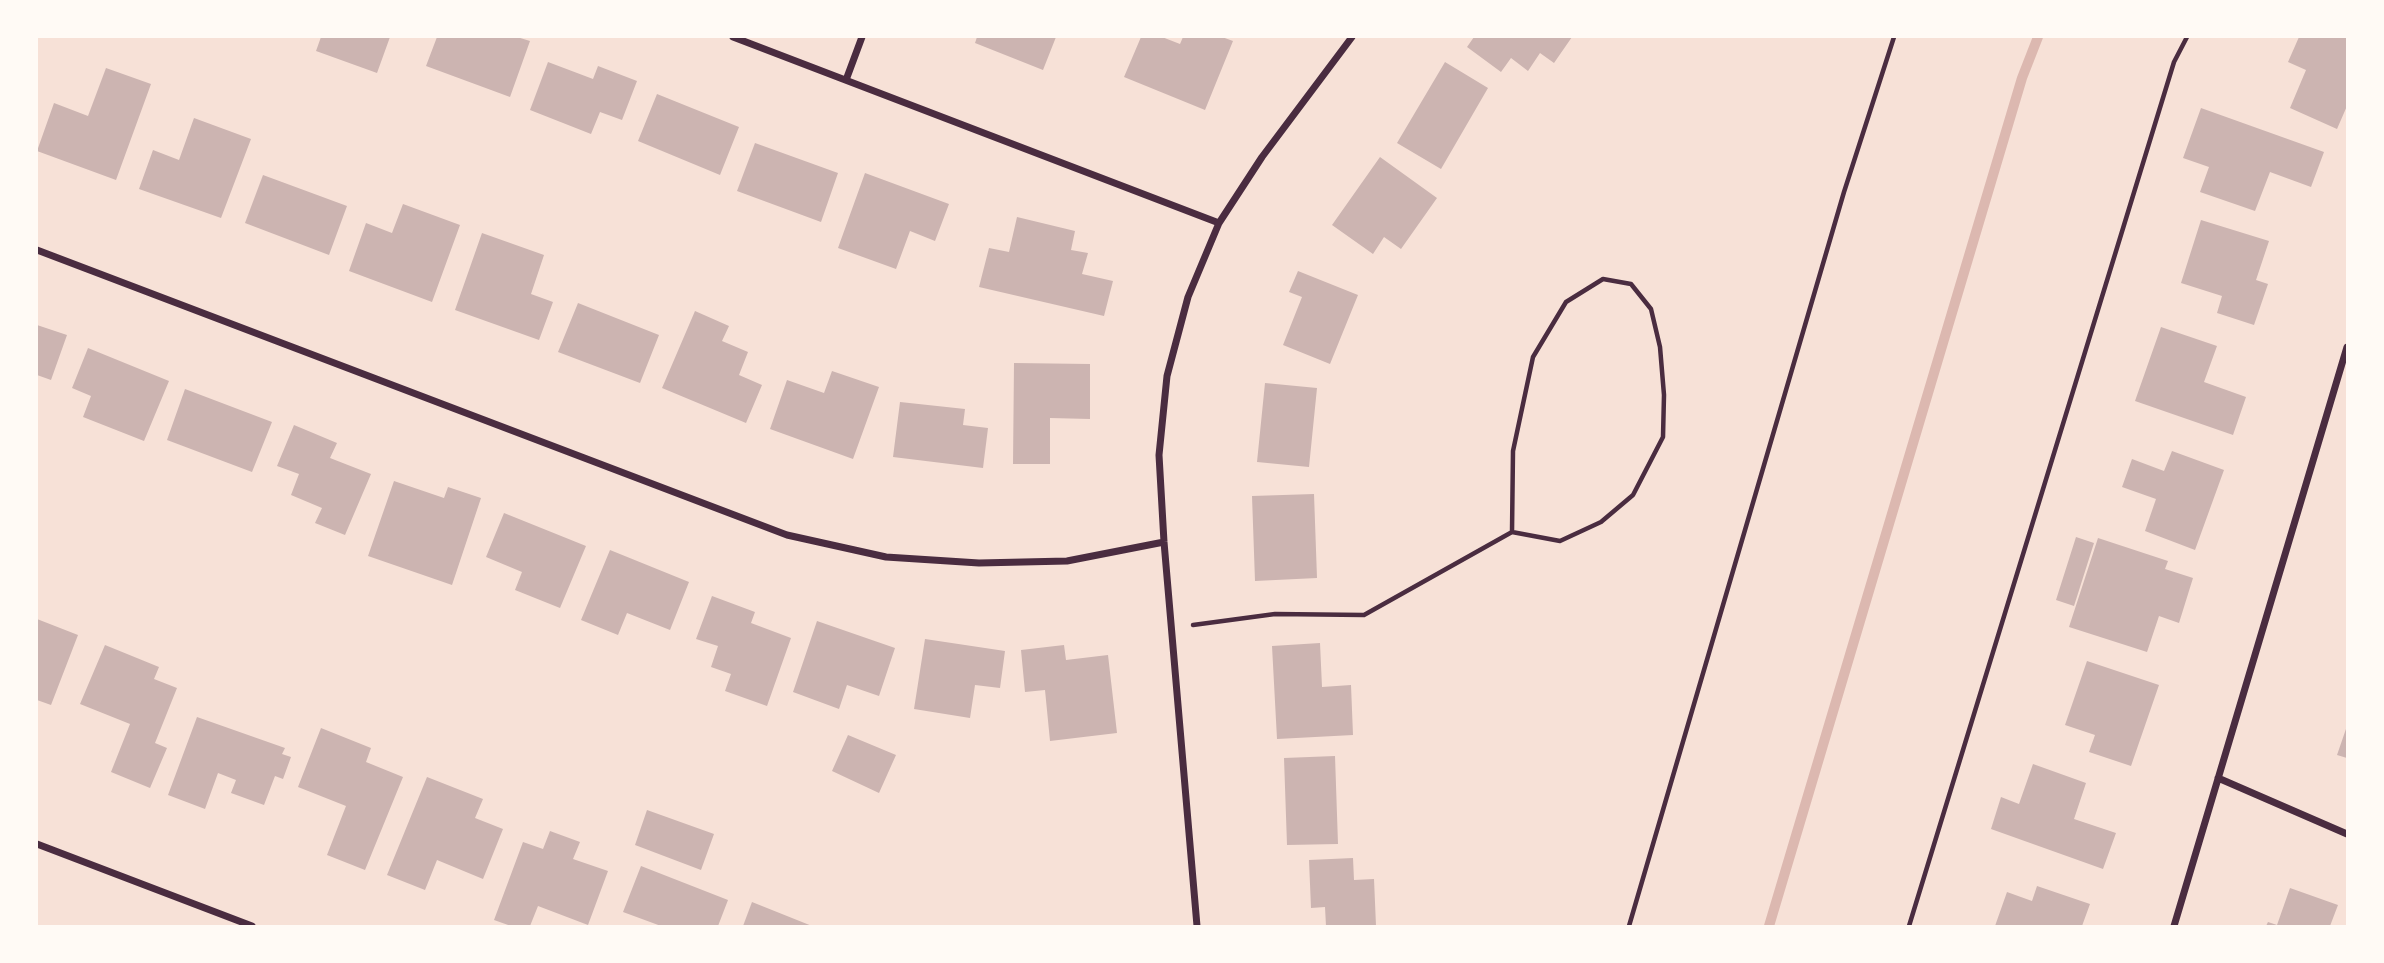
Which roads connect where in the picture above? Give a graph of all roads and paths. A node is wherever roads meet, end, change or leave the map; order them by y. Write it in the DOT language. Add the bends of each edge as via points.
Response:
graph roads {
  1 [pos="733,37"];
  2 [pos="862,37"];
  3 [pos="1352,37"];
  4 [pos="1894,37"];
  5 [pos="2187,37"];
  6 [pos="846,80"];
  7 [pos="1219,223"];
  8 [pos="37,250"];
  9 [pos="2347,347"];
  10 [pos="1511,532"];
  11 [pos="1164,542"];
  12 [pos="1171,628"];
  13 [pos="2218,778"];
  14 [pos="2347,834"];
  15 [pos="37,844"];
  16 [pos="252,926"];
  17 [pos="1197,926"];
  18 [pos="1629,926"];
  19 [pos="1909,926"];
  20 [pos="2174,926"];
  1 -- 6 [label="street"];
  2 -- 6 [label="street"];
  3 -- 7 [label="street"];
  4 -- 18 [label="path" via="1844,192"];
  5 -- 19 [label="path" via="2174,62"];
  6 -- 7 [label="street"];
  7 -- 11 [label="street" via="1188,297 1167,376 1159,455"];
  8 -- 11 [label="street" via="787,535 887,557 979,563 1068,561"];
  9 -- 13 [label="street"];
  10 -- 10 [label="path" via="1513,451 1533,357 1566,302 1603,279 1630,284 1651,309 1660,347 1663,437 1633,495 1601,522 1560,541"];
  10 -- 12 [label="path" via="1364,615 1275,614"];
  11 -- 12 [label="street"];
  12 -- 17 [label="street"];
  13 -- 14 [label="street"];
  13 -- 20 [label="street"];
  15 -- 16 [label="street"];
}
